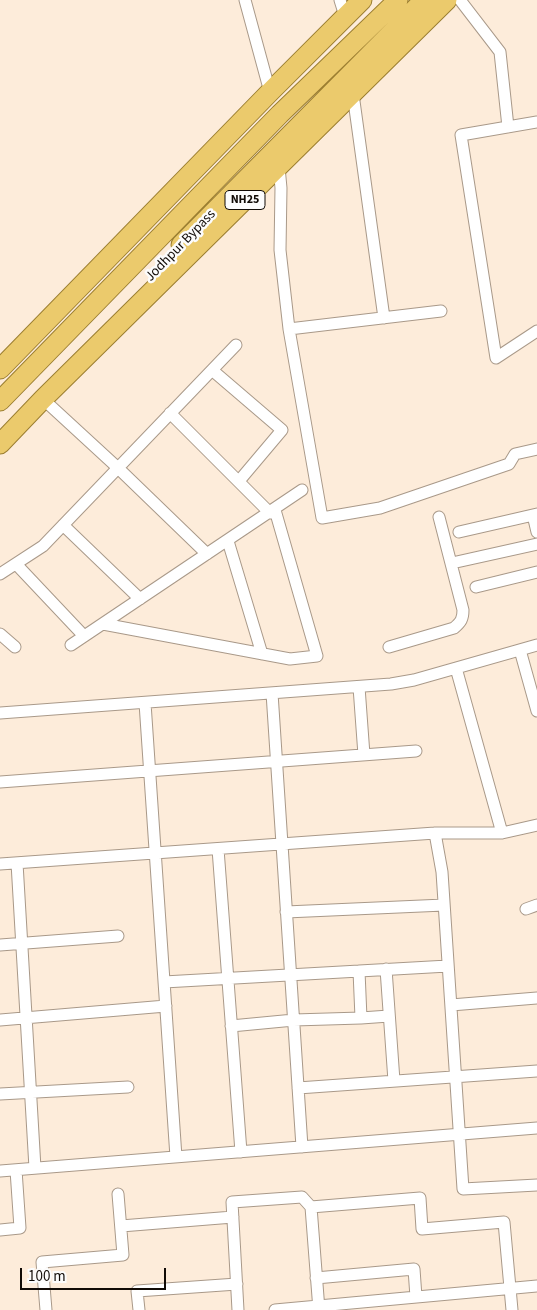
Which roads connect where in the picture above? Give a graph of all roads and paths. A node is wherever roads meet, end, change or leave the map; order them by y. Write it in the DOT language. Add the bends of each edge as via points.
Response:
graph roads {
  1 [pos="245,0"];
  2 [pos="362,0"];
  3 [pos="398,0"];
  4 [pos="424,0"];
  5 [pos="448,0"];
  6 [pos="460,0"];
  7 [pos="343,8"];
  8 [pos="270,92"];
  9 [pos="353,94"];
  10 [pos="537,122"];
  11 [pos="508,127"];
  12 [pos="279,167"];
  13 [pos="441,311"];
  14 [pos="384,318"];
  15 [pos="288,329"];
  16 [pos="537,331"];
  17 [pos="236,345"];
  18 [pos="0,369"];
  19 [pos="212,370"];
  20 [pos="42,399"];
  21 [pos="0,401"];
  22 [pos="170,413"];
  23 [pos="0,426"];
  24 [pos="0,444"];
  25 [pos="537,449"];
  26 [pos="118,468"];
  27 [pos="239,482"];
  28 [pos="302,490"];
  29 [pos="273,511"];
  30 [pos="535,514"];
  31 [pos="439,517"];
  32 [pos="64,525"];
  33 [pos="459,532"];
  34 [pos="537,532"];
  35 [pos="228,541"];
  36 [pos="537,544"];
  37 [pos="208,554"];
  38 [pos="452,563"];
  39 [pos="16,564"];
  40 [pos="537,572"];
  41 [pos="0,574"];
  42 [pos="476,587"];
  43 [pos="140,599"];
  44 [pos="103,624"];
  45 [pos="0,634"];
  46 [pos="84,636"];
  47 [pos="71,645"];
  48 [pos="537,645"];
  49 [pos="14,646"];
  50 [pos="388,647"];
  51 [pos="520,650"];
  52 [pos="262,654"];
  53 [pos="456,668"];
  54 [pos="359,687"];
  55 [pos="272,693"];
  56 [pos="145,703"];
  57 [pos="537,711"];
  58 [pos="0,714"];
  59 [pos="416,751"];
  60 [pos="364,755"];
  61 [pos="276,762"];
  62 [pos="150,771"];
  63 [pos="0,782"];
  64 [pos="537,825"];
  65 [pos="435,833"];
  66 [pos="502,833"];
  67 [pos="282,845"];
  68 [pos="218,849"];
  69 [pos="155,854"];
  70 [pos="17,863"];
  71 [pos="0,864"];
  72 [pos="537,905"];
  73 [pos="444,906"];
  74 [pos="526,909"];
  75 [pos="286,912"];
  76 [pos="118,936"];
  77 [pos="22,943"];
  78 [pos="0,945"];
  79 [pos="448,966"];
  80 [pos="386,969"];
  81 [pos="359,971"];
  82 [pos="291,975"];
  83 [pos="228,978"];
  84 [pos="164,982"];
  85 [pos="537,998"];
  86 [pos="451,1005"];
  87 [pos="166,1006"];
  88 [pos="389,1016"];
  89 [pos="26,1018"];
  90 [pos="361,1018"];
  91 [pos="0,1020"];
  92 [pos="294,1020"];
  93 [pos="231,1026"];
  94 [pos="537,1071"];
  95 [pos="455,1076"];
  96 [pos="394,1081"];
  97 [pos="128,1087"];
  98 [pos="298,1088"];
  99 [pos="30,1093"];
  100 [pos="0,1094"];
  101 [pos="537,1128"];
  102 [pos="459,1134"];
  103 [pos="302,1147"];
  104 [pos="240,1152"];
  105 [pos="176,1157"];
  106 [pos="35,1168"];
  107 [pos="16,1170"];
  108 [pos="0,1171"];
  109 [pos="537,1186"];
  110 [pos="118,1194"];
  111 [pos="311,1207"];
  112 [pos="233,1217"];
  113 [pos="121,1226"];
  114 [pos="0,1230"];
  115 [pos="316,1278"];
  116 [pos="237,1284"];
  117 [pos="537,1286"];
  118 [pos="510,1288"];
  119 [pos="416,1297"];
  120 [pos="319,1308"];
  121 [pos="46,1310"];
  122 [pos="139,1310"];
  123 [pos="238,1310"];
  124 [pos="275,1310"];
  125 [pos="512,1310"];
  1 -- 8 [label="street"];
  2 -- 7 [label="highway"];
  3 -- 21 [label="highway, Jodhpur Bypass / NH25" via="280,114"];
  4 -- 23 [label="highway, Jodhpur Bypass / NH25"];
  5 -- 9 [label="highway, NH25"];
  6 -- 11 [label="street" via="500,52"];
  7 -- 8 [label="highway"];
  8 -- 18 [label="highway"];
  9 -- 12 [label="highway, NH25"];
  9 -- 14 [label="street"];
  10 -- 11 [label="street"];
  11 -- 16 [label="street" via="462,135 496,358"];
  12 -- 15 [label="street" via="280,250"];
  12 -- 20 [label="highway, NH25"];
  13 -- 14 [label="street"];
  14 -- 15 [label="street"];
  15 -- 25 [label="street" via="322,518 380,508 509,464 514,454"];
  17 -- 19 [label="street"];
  19 -- 22 [label="street"];
  19 -- 27 [label="street" via="282,430"];
  20 -- 24 [label="highway, NH25"];
  20 -- 26 [label="street"];
  22 -- 26 [label="street"];
  22 -- 27 [label="street"];
  26 -- 32 [label="street"];
  26 -- 37 [label="street"];
  27 -- 29 [label="street"];
  28 -- 29 [label="street"];
  29 -- 35 [label="street"];
  29 -- 52 [label="street" via="317,656 290,659"];
  30 -- 33 [label="street"];
  30 -- 34 [label="street"];
  31 -- 38 [label="street"];
  32 -- 39 [label="street" via="43,546"];
  32 -- 43 [label="street"];
  35 -- 37 [label="street"];
  35 -- 52 [label="street"];
  36 -- 38 [label="street"];
  37 -- 43 [label="street"];
  38 -- 50 [label="street" via="463,610 461,622 454,628"];
  39 -- 41 [label="street"];
  39 -- 46 [label="street"];
  40 -- 42 [label="street"];
  43 -- 44 [label="street"];
  44 -- 46 [label="street"];
  44 -- 52 [label="street"];
  45 -- 49 [label="street"];
  46 -- 47 [label="street"];
  48 -- 51 [label="street"];
  51 -- 53 [label="street"];
  51 -- 57 [label="street"];
  53 -- 54 [label="street" via="414,680"];
  53 -- 66 [label="street"];
  54 -- 55 [label="street"];
  54 -- 60 [label="street"];
  55 -- 56 [label="street"];
  55 -- 61 [label="street"];
  56 -- 58 [label="street"];
  56 -- 62 [label="street"];
  59 -- 60 [label="street"];
  60 -- 61 [label="street"];
  61 -- 62 [label="street"];
  61 -- 67 [label="street"];
  62 -- 63 [label="street"];
  62 -- 69 [label="street"];
  64 -- 66 [label="street"];
  65 -- 66 [label="street"];
  65 -- 67 [label="street"];
  65 -- 73 [label="street"];
  67 -- 68 [label="street"];
  67 -- 75 [label="street"];
  68 -- 69 [label="street"];
  68 -- 83 [label="street"];
  69 -- 70 [label="street"];
  69 -- 84 [label="street"];
  70 -- 71 [label="street"];
  70 -- 77 [label="street"];
  72 -- 74 [label="street"];
  73 -- 75 [label="street"];
  73 -- 79 [label="street"];
  75 -- 82 [label="street"];
  76 -- 77 [label="street"];
  77 -- 78 [label="street"];
  77 -- 89 [label="street"];
  79 -- 80 [label="street"];
  79 -- 86 [label="street"];
  80 -- 81 [label="street"];
  80 -- 88 [label="street"];
  81 -- 82 [label="street"];
  81 -- 90 [label="street"];
  82 -- 83 [label="street"];
  82 -- 92 [label="street"];
  83 -- 84 [label="street"];
  83 -- 93 [label="street"];
  84 -- 87 [label="street"];
  85 -- 86 [label="street"];
  86 -- 95 [label="street"];
  87 -- 89 [label="street"];
  87 -- 105 [label="street"];
  88 -- 90 [label="street"];
  88 -- 96 [label="street"];
  89 -- 91 [label="street"];
  89 -- 99 [label="street"];
  90 -- 92 [label="street"];
  92 -- 93 [label="street"];
  92 -- 98 [label="street"];
  93 -- 104 [label="street"];
  94 -- 95 [label="street"];
  95 -- 96 [label="street"];
  95 -- 102 [label="street"];
  96 -- 98 [label="street"];
  97 -- 99 [label="street"];
  98 -- 103 [label="street"];
  99 -- 100 [label="street"];
  99 -- 106 [label="street"];
  101 -- 102 [label="street"];
  102 -- 103 [label="street"];
  102 -- 109 [label="street" via="463,1189"];
  103 -- 104 [label="street"];
  104 -- 105 [label="street"];
  105 -- 106 [label="street"];
  106 -- 107 [label="street"];
  107 -- 108 [label="street"];
  107 -- 114 [label="street" via="20,1228"];
  110 -- 113 [label="street"];
  111 -- 112 [label="street" via="302,1197 232,1202"];
  111 -- 115 [label="street"];
  111 -- 118 [label="street" via="420,1198 422,1229 504,1222"];
  112 -- 113 [label="street"];
  112 -- 116 [label="street"];
  113 -- 121 [label="street" via="123,1255 42,1262"];
  115 -- 119 [label="street" via="414,1269"];
  115 -- 120 [label="street"];
  116 -- 122 [label="street" via="137,1291"];
  116 -- 123 [label="street"];
  117 -- 118 [label="street"];
  118 -- 119 [label="street"];
  118 -- 125 [label="street"];
  119 -- 120 [label="street"];
  120 -- 124 [label="street"];
}
